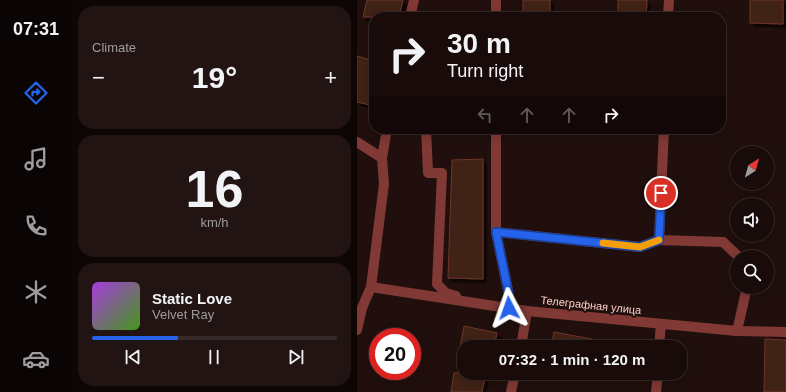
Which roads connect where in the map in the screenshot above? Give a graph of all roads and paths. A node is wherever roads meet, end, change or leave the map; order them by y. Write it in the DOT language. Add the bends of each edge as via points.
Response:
graph roads {
  1 [pos="414,0"];
  2 [pos="496,0"];
  3 [pos="669,0"];
  4 [pos="411,12"];
  5 [pos="496,12"];
  6 [pos="668,12"];
  7 [pos="386,134"];
  8 [pos="426,134"];
  9 [pos="496,134"];
  10 [pos="663,134"];
  11 [pos="357,142"];
  12 [pos="381,158"];
  13 [pos="496,232"];
  14 [pos="659,240"];
  15 [pos="732,250"];
  16 [pos="371,287"];
  17 [pos="745,294"];
  18 [pos="480,304"];
  19 [pos="509,308"];
  20 [pos="527,311"];
  21 [pos="661,324"];
  22 [pos="357,330"];
  23 [pos="737,332"];
  24 [pos="786,332"];
  25 [pos="522,340"];
  26 [pos="660,340"];
  27 [pos="514,380"];
  28 [pos="657,380"];
  29 [pos="511,392"];
  30 [pos="656,392"];
  1 -- 4 [label="street"];
  2 -- 5 [label="street"];
  3 -- 6 [label="street"];
  7 -- 12 [label="street"];
  8 -- 18 [label="street" via="428,172 442,173 437,284 446,293"];
  9 -- 13 [label="street"];
  10 -- 14 [label="street"];
  11 -- 12 [label="street"];
  12 -- 16 [label="street" via="384,184"];
  13 -- 14 [label="street" via="640,247"];
  13 -- 19 [label="street" via="509,295"];
  14 -- 15 [label="street" via="723,242"];
  16 -- 18 [label="street, Телеграфная улица"];
  16 -- 22 [label="street" via="362,308"];
  17 -- 23 [label="street"];
  18 -- 19 [label="street, Телеграфная улица"];
  19 -- 20 [label="street, Телеграфная улица"];
  20 -- 21 [label="street, Телеграфная улица"];
  20 -- 25 [label="street"];
  21 -- 23 [label="street, Телеграфная улица"];
  21 -- 26 [label="street"];
  23 -- 24 [label="street, Телеграфная улица"];
  27 -- 29 [label="street"];
  28 -- 30 [label="street"];
}
